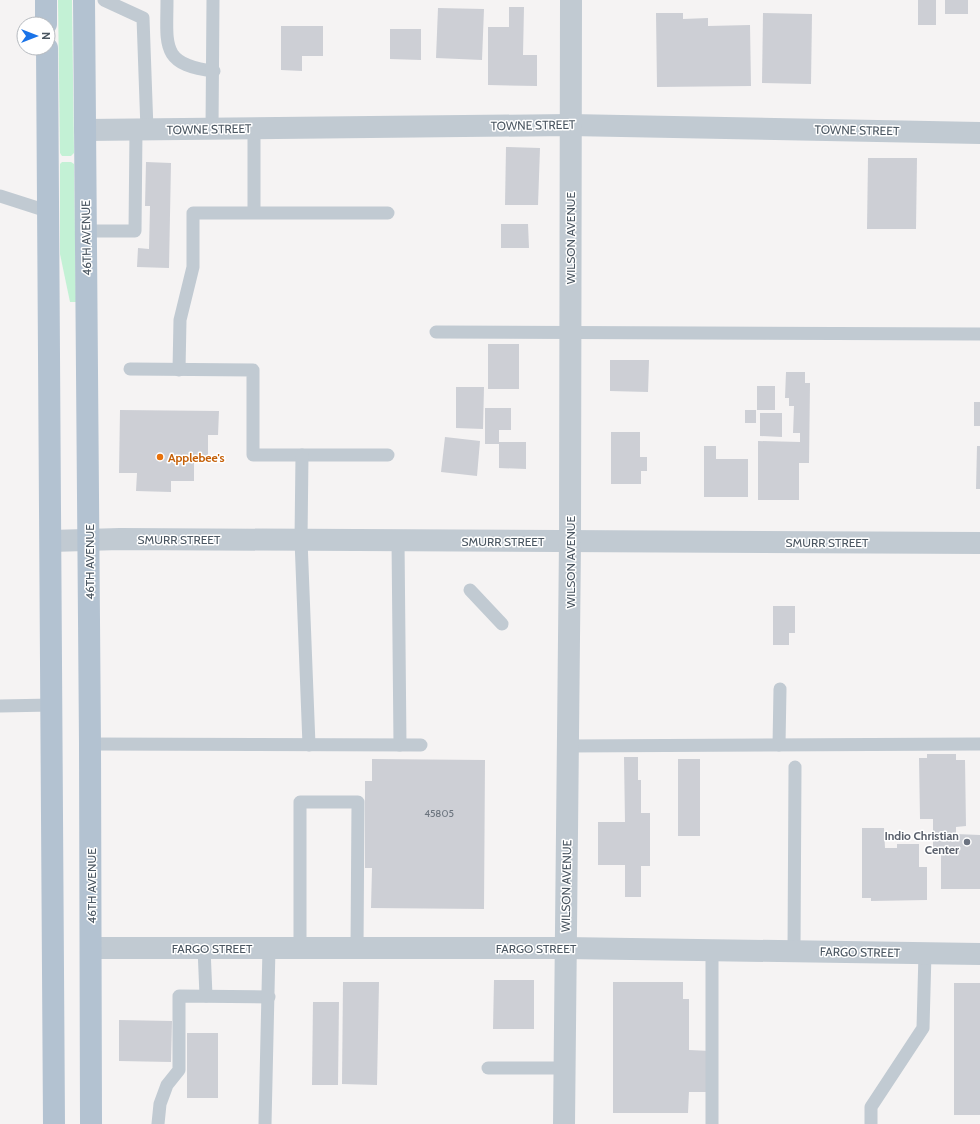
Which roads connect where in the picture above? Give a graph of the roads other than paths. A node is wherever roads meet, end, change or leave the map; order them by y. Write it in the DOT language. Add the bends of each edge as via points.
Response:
graph roads {
  1 [pos="46,0"];
  2 [pos="84,0"];
  3 [pos="104,0"];
  4 [pos="167,0"];
  5 [pos="213,0"];
  6 [pos="571,0"];
  7 [pos="46,16"];
  8 [pos="47,56"];
  9 [pos="214,70"];
  10 [pos="570,125"];
  11 [pos="212,129"];
  12 [pos="254,129"];
  13 [pos="85,130"];
  14 [pos="142,130"];
  15 [pos="980,133"];
  16 [pos="0,196"];
  17 [pos="47,211"];
  18 [pos="254,212"];
  19 [pos="388,213"];
  20 [pos="86,231"];
  21 [pos="436,332"];
  22 [pos="570,333"];
  23 [pos="980,334"];
  24 [pos="130,369"];
  25 [pos="179,370"];
  26 [pos="302,455"];
  27 [pos="388,455"];
  28 [pos="89,539"];
  29 [pos="301,540"];
  30 [pos="398,540"];
  31 [pos="51,541"];
  32 [pos="570,541"];
  33 [pos="980,543"];
  34 [pos="470,590"];
  35 [pos="502,624"];
  36 [pos="780,688"];
  37 [pos="52,705"];
  38 [pos="0,706"];
  39 [pos="90,744"];
  40 [pos="980,744"];
  41 [pos="308,745"];
  42 [pos="400,745"];
  43 [pos="421,745"];
  44 [pos="779,745"];
  45 [pos="568,746"];
  46 [pos="795,767"];
  47 [pos="92,948"];
  48 [pos="204,948"];
  49 [pos="268,948"];
  50 [pos="300,948"];
  51 [pos="357,948"];
  52 [pos="566,948"];
  53 [pos="712,950"];
  54 [pos="794,951"];
  55 [pos="925,953"];
  56 [pos="980,954"];
  57 [pos="206,996"];
  58 [pos="268,997"];
  59 [pos="488,1068"];
  60 [pos="565,1068"];
  61 [pos="54,1124"];
  62 [pos="91,1124"];
  63 [pos="158,1124"];
  64 [pos="265,1124"];
  65 [pos="564,1124"];
  66 [pos="712,1124"];
  67 [pos="871,1124"];
  1 -- 7 [label="main road"];
  2 -- 13 [label="main road, 46TH AVENUE"];
  3 -- 14 [label="lane" via="143,18"];
  4 -- 9 [label="lane" via="168,46 180,62 196,69"];
  5 -- 9 [label="lane"];
  6 -- 10 [label="street, WILSON AVENUE"];
  8 -- 17 [label="main road"];
  9 -- 11 [label="lane"];
  10 -- 12 [label="street, TOWNE STREET"];
  10 -- 15 [label="street, TOWNE STREET"];
  10 -- 22 [label="street, WILSON AVENUE"];
  11 -- 12 [label="street, TOWNE STREET"];
  11 -- 14 [label="street, TOWNE STREET"];
  12 -- 18 [label="lane"];
  13 -- 14 [label="street, TOWNE STREET"];
  13 -- 20 [label="main road, 46TH AVENUE"];
  14 -- 20 [label="lane" via="136,231"];
  16 -- 17 [label="lane"];
  17 -- 31 [label="main road"];
  18 -- 19 [label="lane"];
  18 -- 25 [label="lane" via="193,213 193,267 180,320"];
  20 -- 28 [label="main road, 46TH AVENUE"];
  21 -- 22 [label="lane"];
  22 -- 23 [label="lane"];
  22 -- 32 [label="street, WILSON AVENUE"];
  24 -- 25 [label="lane"];
  25 -- 26 [label="lane" via="253,370 253,455"];
  26 -- 27 [label="lane"];
  26 -- 29 [label="lane"];
  28 -- 29 [label="street, SMURR STREET"];
  28 -- 31 [label="street, SMURR STREET"];
  28 -- 39 [label="main road, 46TH AVENUE"];
  29 -- 30 [label="street, SMURR STREET"];
  29 -- 41 [label="lane"];
  30 -- 32 [label="street, SMURR STREET"];
  30 -- 42 [label="lane"];
  31 -- 37 [label="main road"];
  32 -- 33 [label="street, SMURR STREET"];
  32 -- 45 [label="street, WILSON AVENUE"];
  34 -- 35 [label="lane"];
  36 -- 44 [label="lane"];
  37 -- 38 [label="lane"];
  37 -- 61 [label="main road"];
  39 -- 41 [label="lane"];
  39 -- 47 [label="main road, 46TH AVENUE"];
  40 -- 44 [label="lane"];
  41 -- 42 [label="lane"];
  42 -- 43 [label="lane"];
  44 -- 45 [label="lane"];
  45 -- 52 [label="street, WILSON AVENUE"];
  46 -- 54 [label="lane"];
  47 -- 48 [label="street, FARGO STREET"];
  47 -- 62 [label="main road, 46TH AVENUE"];
  48 -- 49 [label="street, FARGO STREET"];
  48 -- 57 [label="lane"];
  49 -- 50 [label="street, FARGO STREET"];
  49 -- 58 [label="lane"];
  50 -- 51 [label="street, FARGO STREET"];
  50 -- 51 [label="lane" via="300,802 358,802"];
  51 -- 52 [label="street, FARGO STREET"];
  52 -- 53 [label="street, FARGO STREET"];
  52 -- 60 [label="street, WILSON AVENUE"];
  53 -- 54 [label="street, FARGO STREET"];
  53 -- 66 [label="lane"];
  54 -- 55 [label="street, FARGO STREET"];
  55 -- 56 [label="street, FARGO STREET"];
  55 -- 67 [label="lane" via="923,1028 871,1107"];
  57 -- 58 [label="lane"];
  57 -- 63 [label="lane" via="179,996 179,1070 167,1085 160,1104"];
  58 -- 64 [label="lane"];
  59 -- 60 [label="lane"];
  60 -- 65 [label="street, WILSON AVENUE"];
}
